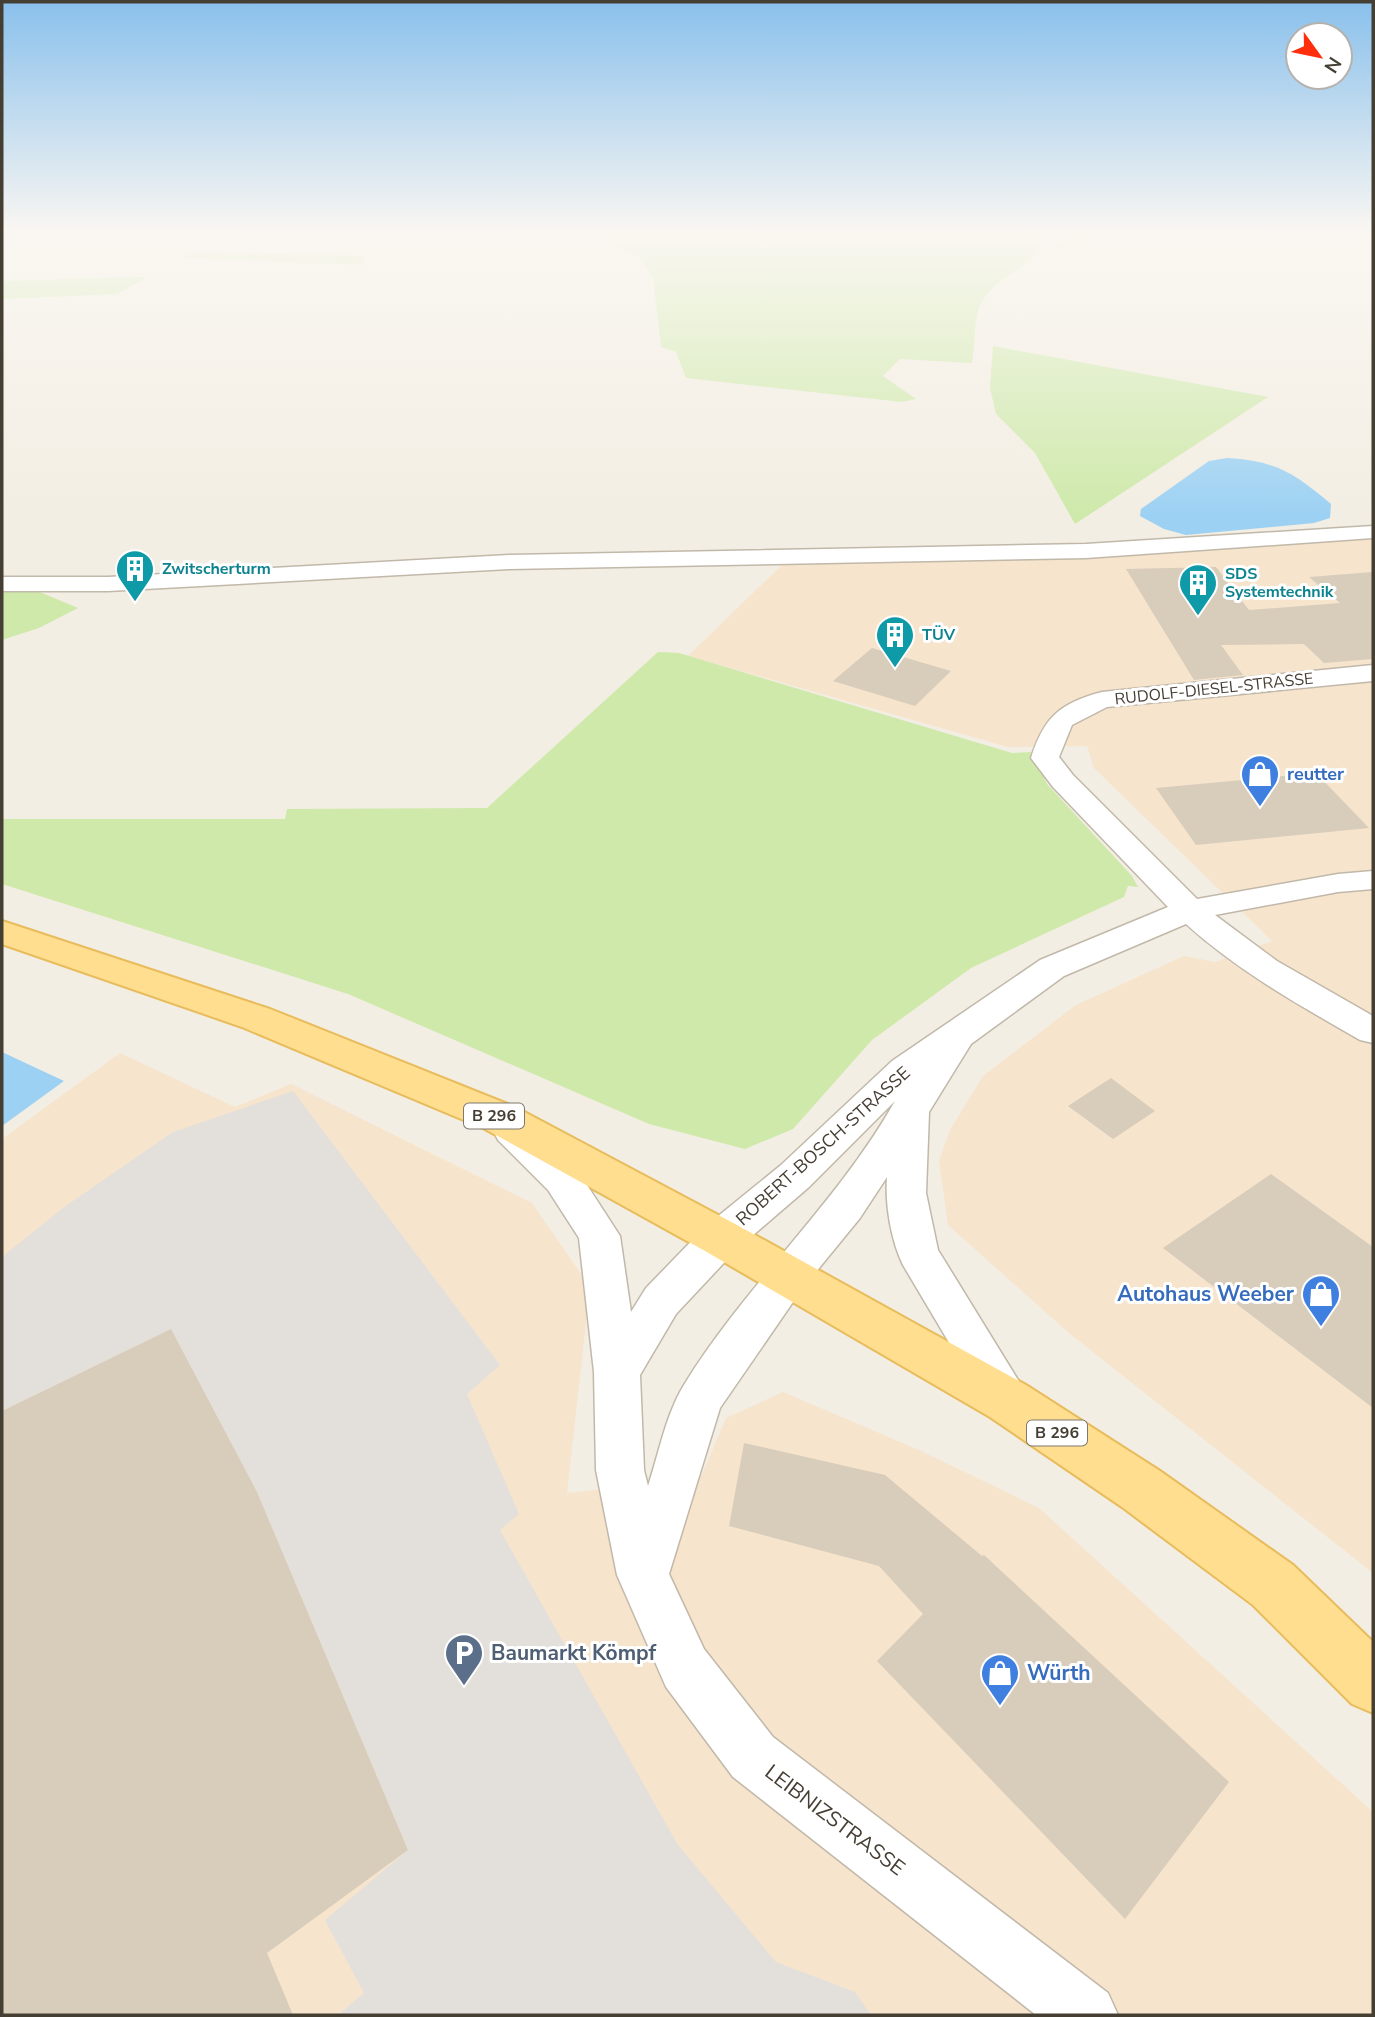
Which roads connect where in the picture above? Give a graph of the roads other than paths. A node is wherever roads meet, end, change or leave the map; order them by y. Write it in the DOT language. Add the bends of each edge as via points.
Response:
graph roads {
  1 [pos="1373,532"];
  2 [pos="2,584"];
  3 [pos="1373,673"];
  4 [pos="1373,880"];
  5 [pos="1190,910"];
  6 [pos="2,932"];
  7 [pos="1373,1031"];
  8 [pos="962,1034"];
  9 [pos="910,1109"];
  10 [pos="500,1118"];
  11 [pos="721,1238"];
  12 [pos="787,1277"];
  13 [pos="617,1372"];
  14 [pos="1008,1401"];
  15 [pos="643,1575"];
  16 [pos="1373,1683"];
  17 [pos="1086,2015"];
  1 -- 2 [label="street" via="1086,551 509,562 108,584"];
  3 -- 5 [label="street, RUDOLF-DIESEL-STRASSE" via="1101,700 1069,714 1054,727 1045,758"];
  4 -- 5 [label="street, ROBERT-BOSCH-STRASSE"];
  5 -- 7 [label="street" via="1283,981"];
  5 -- 8 [label="street, ROBERT-BOSCH-STRASSE" via="1052,968"];
  6 -- 10 [label="main road, B 296" via="256,1018"];
  8 -- 9 [label="street, ROBERT-BOSCH-STRASSE"];
  8 -- 11 [label="street, ROBERT-BOSCH-STRASSE" via="905,1070 795,1176"];
  9 -- 12 [label="street, ROBERT-BOSCH-STRASSE" via="846,1208"];
  9 -- 14 [label="street, ROBERT-BOSCH-STRASSE" via="906,1193 918,1253"];
  10 -- 11 [label="main road, B 296"];
  10 -- 13 [label="street, LEIBNIZSTRASSE" via="562,1179 599,1236"];
  11 -- 12 [label="main road, B 296"];
  11 -- 13 [label="street" via="661,1301"];
  12 -- 14 [label="main road, B 296"];
  12 -- 15 [label="street" via="700,1399"];
  13 -- 15 [label="street, LEIBNIZSTRASSE" via="620,1470"];
  14 -- 16 [label="main road, B 296" via="1141,1489 1273,1586"];
  15 -- 17 [label="street, LEIBNIZSTRASSE" via="685,1668 753,1757"];
}
